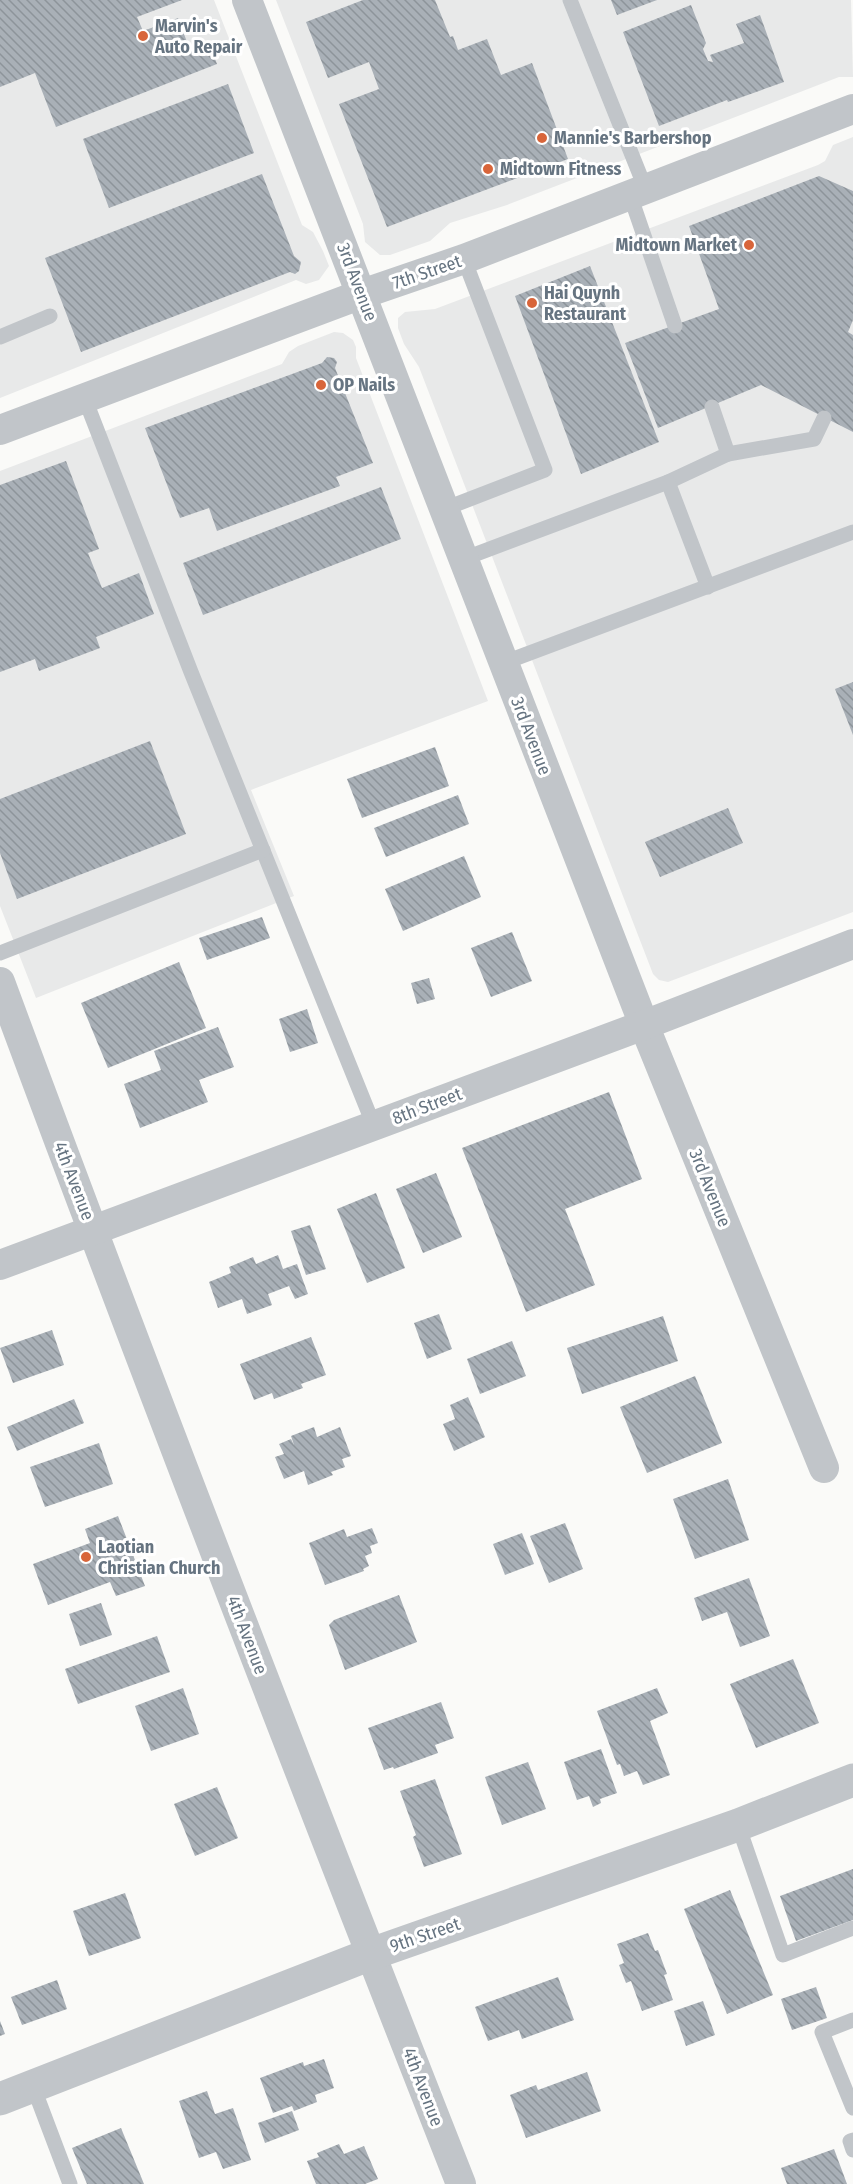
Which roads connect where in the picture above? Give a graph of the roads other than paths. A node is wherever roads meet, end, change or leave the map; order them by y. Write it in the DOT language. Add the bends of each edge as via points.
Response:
graph roads {
  1 [pos="247,0"];
  2 [pos="570,0"];
  3 [pos="853,110"];
  4 [pos="638,193"];
  5 [pos="464,259"];
  6 [pos="362,294"];
  7 [pos="50,316"];
  8 [pos="675,326"];
  9 [pos="0,337"];
  10 [pos="85,399"];
  11 [pos="712,407"];
  12 [pos="824,418"];
  13 [pos="0,430"];
  14 [pos="728,454"];
  15 [pos="668,482"];
  16 [pos="444,509"];
  17 [pos="853,532"];
  18 [pos="463,559"];
  19 [pos="708,587"];
  20 [pos="503,663"];
  21 [pos="263,850"];
  22 [pos="853,944"];
  23 [pos="0,953"];
  24 [pos="0,982"];
  25 [pos="644,1025"];
  26 [pos="374,1126"];
  27 [pos="93,1231"];
  28 [pos="0,1265"];
  29 [pos="824,1468"];
  30 [pos="853,1780"];
  31 [pos="738,1825"];
  32 [pos="853,1928"];
  33 [pos="371,1954"];
  34 [pos="853,2020"];
  35 [pos="33,2086"];
  36 [pos="0,2099"];
  37 [pos="853,2108"];
  38 [pos="853,2140"];
  39 [pos="853,2150"];
  40 [pos="70,2184"];
  41 [pos="461,2184"];
  1 -- 6 [label="street, 3rd Avenue"];
  2 -- 4 [label="lane"];
  3 -- 4 [label="street, 7th Street"];
  4 -- 5 [label="street, 7th Street"];
  4 -- 8 [label="lane"];
  5 -- 6 [label="street, 7th Street"];
  5 -- 16 [label="lane" via="545,470"];
  6 -- 10 [label="street, 7th Street"];
  6 -- 16 [label="street, 3rd Avenue"];
  7 -- 9 [label="lane"];
  10 -- 13 [label="street, 7th Street"];
  10 -- 21 [label="lane"];
  11 -- 14 [label="lane"];
  12 -- 14 [label="lane" via="814,440"];
  14 -- 15 [label="lane"];
  15 -- 18 [label="lane"];
  15 -- 19 [label="lane"];
  16 -- 18 [label="street, 3rd Avenue"];
  17 -- 19 [label="lane"];
  18 -- 20 [label="street, 3rd Avenue"];
  19 -- 20 [label="lane"];
  20 -- 25 [label="street, 3rd Avenue"];
  21 -- 23 [label="lane"];
  21 -- 26 [label="lane"];
  22 -- 25 [label="street, 8th Street"];
  24 -- 27 [label="street, 4th Avenue"];
  25 -- 26 [label="street, 8th Street"];
  25 -- 29 [label="street, 3rd Avenue"];
  26 -- 27 [label="street, 8th Street"];
  27 -- 28 [label="street, 8th Street"];
  27 -- 33 [label="street, 4th Avenue"];
  30 -- 31 [label="street, 9th Street"];
  31 -- 32 [label="lane" via="783,1955"];
  31 -- 33 [label="street, 9th Street"];
  33 -- 35 [label="street, 9th Street"];
  33 -- 41 [label="street, 4th Avenue"];
  34 -- 37 [label="lane" via="822,2032"];
  35 -- 36 [label="street, 9th Street"];
  35 -- 40 [label="lane"];
  38 -- 39 [label="lane"];
}
